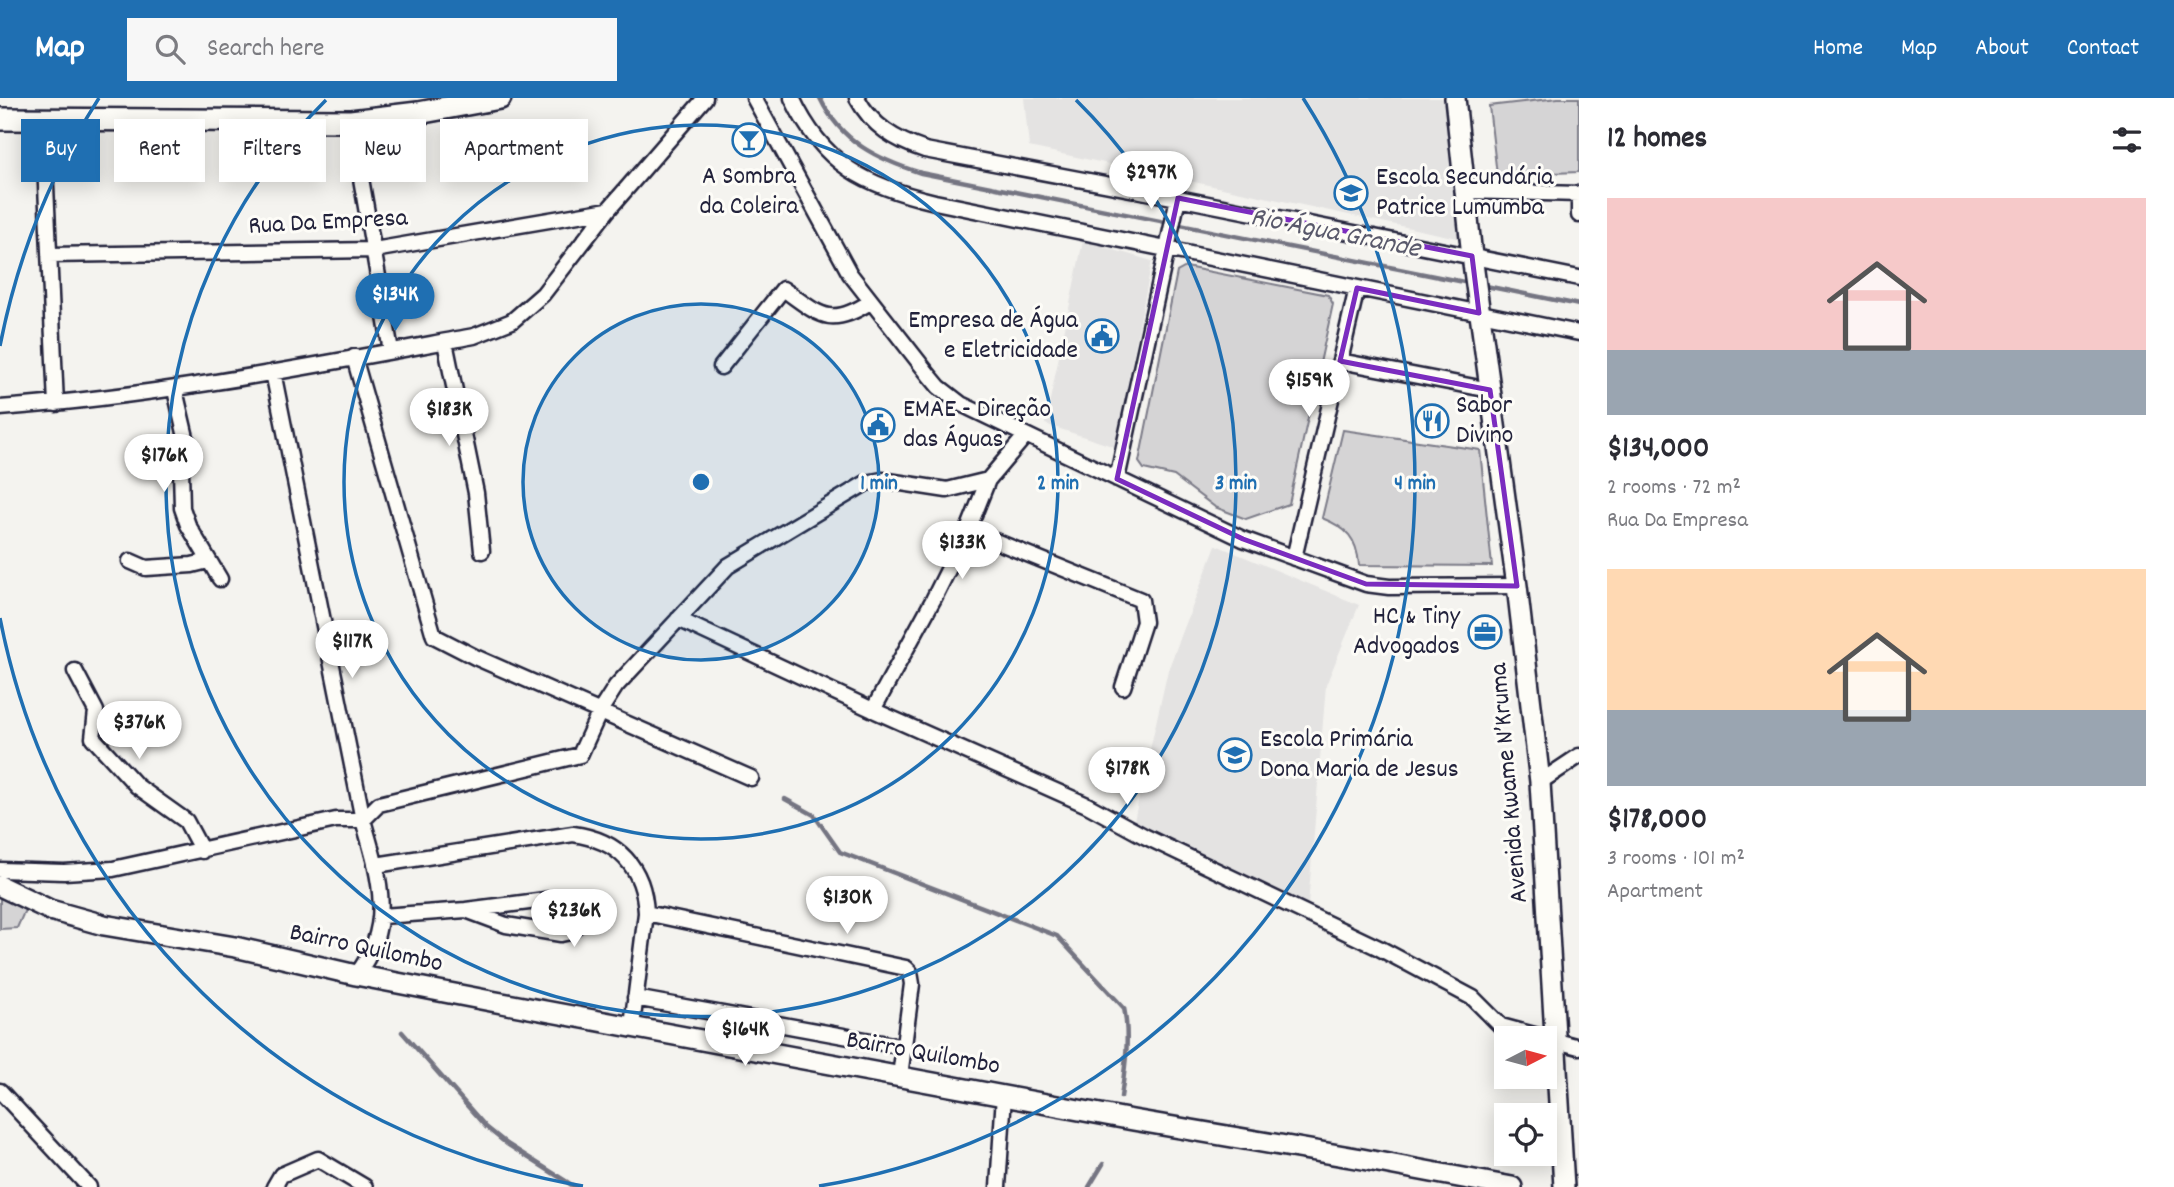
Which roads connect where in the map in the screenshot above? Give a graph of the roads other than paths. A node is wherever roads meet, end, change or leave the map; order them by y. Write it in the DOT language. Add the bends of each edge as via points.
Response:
graph roads {
  1 [pos="500,98"];
  2 [pos="705,98"];
  3 [pos="754,98"];
  4 [pos="792,98"];
  5 [pos="1455,98"];
  6 [pos="860,103"];
  7 [pos="0,119"];
  8 [pos="21,119"];
  9 [pos="368,119"];
  10 [pos="100,120"];
  11 [pos="340,121"];
  12 [pos="46,182"];
  13 [pos="362,182"];
  14 [pos="1464,191"];
  15 [pos="1579,194"];
  16 [pos="1177,204"];
  17 [pos="608,210"];
  18 [pos="1579,215"];
  19 [pos="374,250"];
  20 [pos="1168,250"];
  21 [pos="49,255"];
  22 [pos="1473,264"];
  23 [pos="1579,278"];
  24 [pos="1357,288"];
  25 [pos="870,302"];
  26 [pos="1479,313"];
  27 [pos="1579,332"];
  28 [pos="445,342"];
  29 [pos="391,351"];
  30 [pos="354,358"];
  31 [pos="1340,361"];
  32 [pos="722,366"];
  33 [pos="273,372"];
  34 [pos="175,390"];
  35 [pos="1490,390"];
  36 [pos="55,404"];
  37 [pos="0,408"];
  38 [pos="1026,435"];
  39 [pos="1117,479"];
  40 [pos="988,480"];
  41 [pos="968,530"];
  42 [pos="481,551"];
  43 [pos="1294,558"];
  44 [pos="130,561"];
  45 [pos="208,561"];
  46 [pos="220,579"];
  47 [pos="1517,586"];
  48 [pos="678,619"];
  49 [pos="75,671"];
  50 [pos="1123,688"];
  51 [pos="873,710"];
  52 [pos="600,711"];
  53 [pos="1579,756"];
  54 [pos="751,778"];
  55 [pos="1540,782"];
  56 [pos="363,820"];
  57 [pos="202,851"];
  58 [pos="376,865"];
  59 [pos="0,870"];
  60 [pos="0,886"];
  61 [pos="466,910"];
  62 [pos="646,913"];
  63 [pos="382,916"];
  64 [pos="356,975"];
  65 [pos="635,998"];
  66 [pos="632,1026"];
  67 [pos="1501,1026"];
  68 [pos="1556,1026"];
  69 [pos="1558,1040"];
  70 [pos="1579,1046"];
  71 [pos="904,1047"];
  72 [pos="1558,1061"];
  73 [pos="900,1076"];
  74 [pos="0,1091"];
  75 [pos="1004,1095"];
  76 [pos="89,1187"];
  77 [pos="274,1187"];
  78 [pos="365,1187"];
  79 [pos="998,1187"];
  80 [pos="1512,1187"];
  81 [pos="1564,1187"];
  1 -- 9 [label="main road"];
  2 -- 17 [label="street"];
  3 -- 25 [label="street" via="850,274"];
  4 -- 20 [label="street" via="813,135 836,160 890,191"];
  5 -- 14 [label="street, Avenida Kwame N’Kruma"];
  6 -- 16 [label="street" via="887,134 925,150"];
  7 -- 8 [label="main road"];
  10 -- 11 [label="main road"];
  12 -- 21 [label="street"];
  13 -- 19 [label="street"];
  14 -- 15 [label="street"];
  14 -- 22 [label="street, Avenida Kwame N’Kruma"];
  15 -- 18 [label="street"];
  16 -- 20 [label="street"];
  16 -- 22 [label="street"];
  17 -- 19 [label="street, Rua Da Empresa"];
  17 -- 28 [label="street" via="544,294 512,321"];
  19 -- 21 [label="street, Rua Da Empresa"];
  19 -- 29 [label="street"];
  20 -- 24 [label="street"];
  20 -- 39 [label="street"];
  21 -- 36 [label="street"];
  22 -- 23 [label="street"];
  22 -- 26 [label="street, Avenida Kwame N’Kruma"];
  24 -- 26 [label="street"];
  24 -- 31 [label="street"];
  25 -- 32 [label="street" via="845,316 832,317 783,289"];
  25 -- 38 [label="street" via="951,397"];
  26 -- 27 [label="street"];
  26 -- 35 [label="street, Avenida Kwame N’Kruma"];
  28 -- 29 [label="street"];
  28 -- 42 [label="street" via="476,493"];
  29 -- 30 [label="street"];
  30 -- 33 [label="street"];
  30 -- 52 [label="street" via="434,636"];
  31 -- 35 [label="street"];
  31 -- 43 [label="street"];
  33 -- 34 [label="street"];
  33 -- 56 [label="street"];
  34 -- 36 [label="street"];
  34 -- 45 [label="street" via="188,446 181,469 182,508"];
  35 -- 47 [label="street, Avenida Kwame N’Kruma"];
  36 -- 37 [label="street"];
  38 -- 39 [label="street"];
  38 -- 40 [label="street"];
  39 -- 43 [label="street"];
  40 -- 41 [label="street"];
  40 -- 48 [label="street" via="947,490 882,480 866,483 728,566"];
  41 -- 50 [label="street" via="1141,600 1144,622"];
  41 -- 51 [label="street"];
  43 -- 47 [label="street" via="1377,586"];
  44 -- 45 [label="street" via="146,568"];
  45 -- 46 [label="street"];
  47 -- 55 [label="street, Avenida Kwame N’Kruma"];
  48 -- 51 [label="street"];
  48 -- 52 [label="street" via="616,686"];
  49 -- 57 [label="street" via="96,710 93,738 137,786 186,821"];
  51 -- 67 [label="street" via="1087,805 1424,970 1473,998"];
  52 -- 54 [label="street"];
  52 -- 56 [label="street" via="580,755 379,804"];
  53 -- 55 [label="street"];
  55 -- 68 [label="street, Avenida Kwame N’Kruma"];
  56 -- 57 [label="street" via="336,820"];
  56 -- 58 [label="street"];
  57 -- 59 [label="street" via="113,869"];
  58 -- 62 [label="street" via="559,836 587,836 610,845 629,862 642,886"];
  58 -- 63 [label="street"];
  60 -- 64 [label="street, Bairro Quilombo" via="73,918 235,947"];
  61 -- 61 [label="street" via="506,925 561,934 570,932 579,918 571,903 553,899"];
  61 -- 63 [label="street"];
  62 -- 65 [label="street"];
  62 -- 71 [label="street" via="906,968 912,984"];
  63 -- 64 [label="street" via="373,949"];
  64 -- 66 [label="street, Bairro Quilombo"];
  65 -- 66 [label="street"];
  65 -- 71 [label="street"];
  66 -- 73 [label="street, Bairro Quilombo"];
  69 -- 70 [label="street"];
  71 -- 73 [label="street"];
  72 -- 81 [label="street, Avenida Kwame N’Kruma"];
  73 -- 75 [label="street, Bairro Quilombo"];
  74 -- 76 [label="street"];
  75 -- 79 [label="street"];
  75 -- 80 [label="street, Bairro Quilombo"];
  77 -- 78 [label="street" via="281,1175 318,1159"];
}
